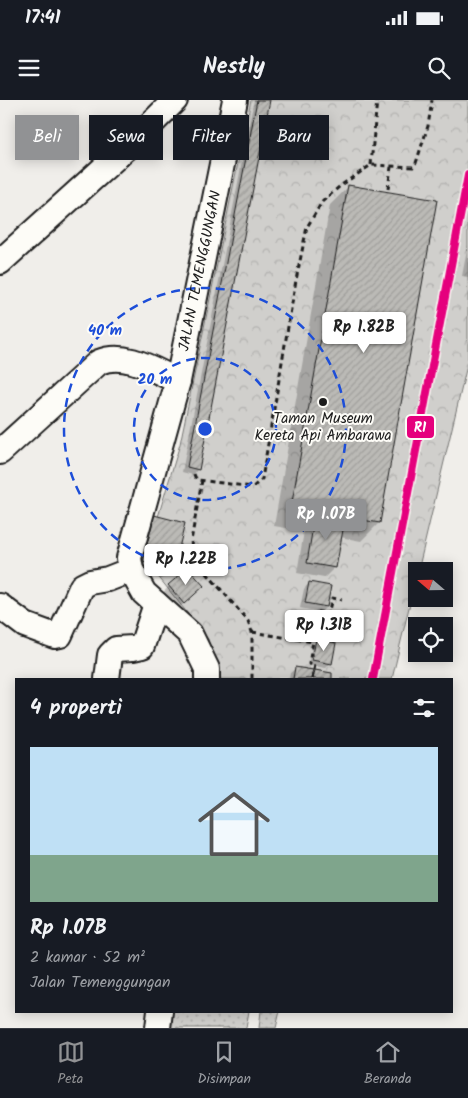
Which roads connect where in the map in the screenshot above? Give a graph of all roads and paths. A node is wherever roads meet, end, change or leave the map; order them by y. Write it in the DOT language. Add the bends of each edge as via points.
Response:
graph roads {
  1 [pos="175,100"];
  2 [pos="235,100"];
  3 [pos="377,100"];
  4 [pos="432,100"];
  5 [pos="371,165"];
  6 [pos="392,167"];
  7 [pos="388,189"];
  8 [pos="0,262"];
  9 [pos="178,381"];
  10 [pos="0,452"];
  11 [pos="194,474"];
  12 [pos="202,480"];
  13 [pos="131,570"];
  14 [pos="342,600"];
  15 [pos="156,604"];
  16 [pos="0,606"];
  17 [pos="252,632"];
  18 [pos="312,642"];
  19 [pos="107,678"];
  20 [pos="207,678"];
  21 [pos="252,678"];
  22 [pos="312,678"];
  23 [pos="160,1013"];
  24 [pos="158,1028"];
  1 -- 8 [label="street"];
  2 -- 9 [label="street, JALAN TEMENGGUNGAN"];
  3 -- 5 [label="path"];
  4 -- 6 [label="path" via="428,126 416,163 410,168"];
  5 -- 6 [label="path"];
  5 -- 12 [label="path" via="322,202 307,227 262,479 253,487"];
  6 -- 7 [label="path"];
  9 -- 10 [label="street" via="139,363 108,358 99,362"];
  9 -- 13 [label="street, JALAN TEMENGGUNGAN" via="131,545"];
  11 -- 12 [label="path" via="195,478"];
  12 -- 17 [label="path" via="191,541 193,557 248,621"];
  13 -- 15 [label="street, JALAN TEMENGGUNGAN" via="144,594"];
  13 -- 16 [label="street" via="82,586 60,635 25,625"];
  14 -- 18 [label="path" via="332,598 328,614 318,612"];
  15 -- 19 [label="street" via="142,646 116,648 110,655"];
  15 -- 20 [label="street, JALAN TEMENGGUNGAN" via="190,634 207,669"];
  17 -- 18 [label="path"];
  17 -- 21 [label="path"];
  18 -- 22 [label="path" via="309,664 314,665"];
  23 -- 24 [label="street"];
}
